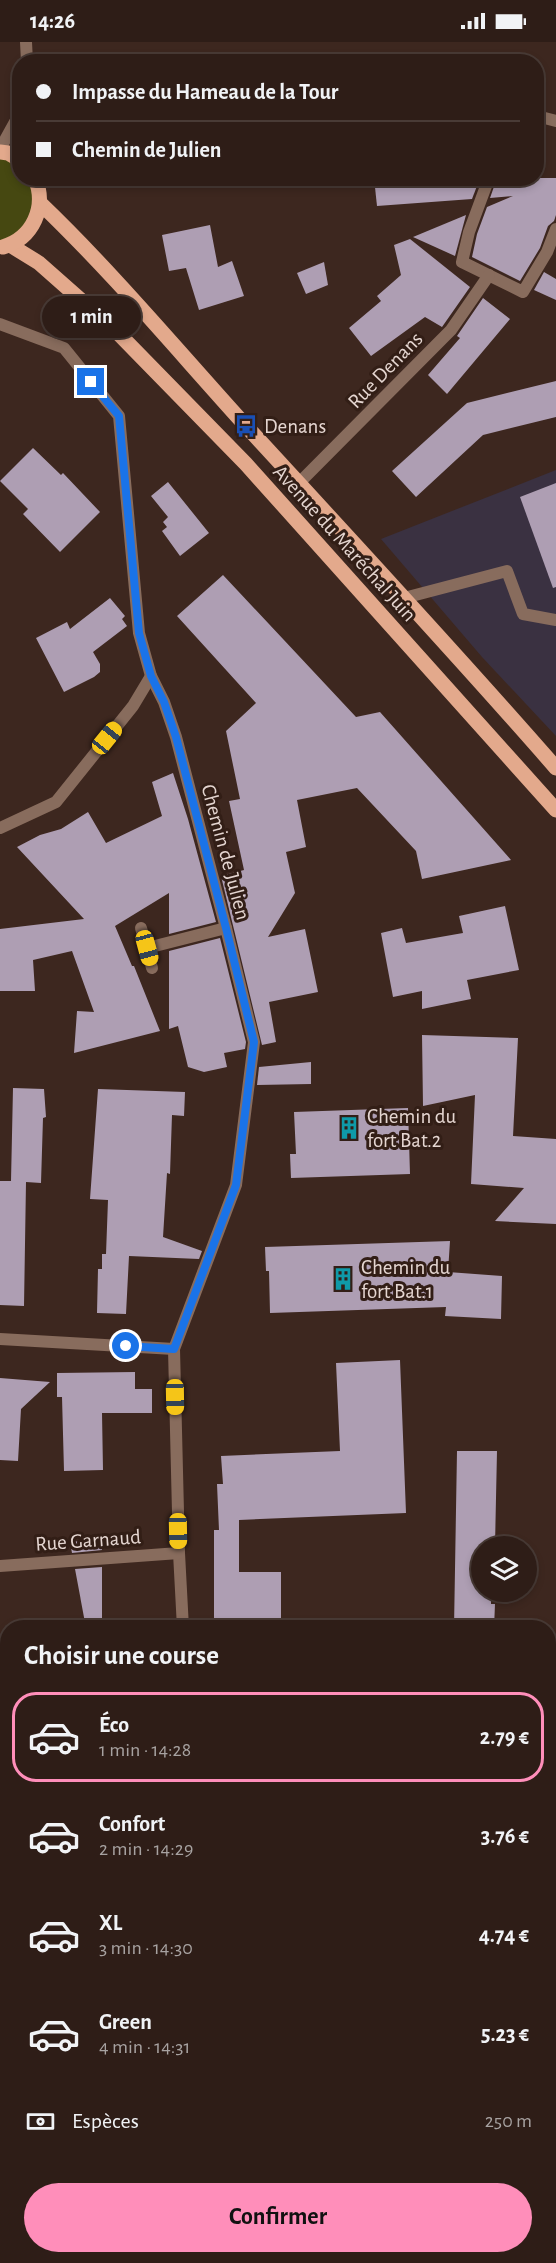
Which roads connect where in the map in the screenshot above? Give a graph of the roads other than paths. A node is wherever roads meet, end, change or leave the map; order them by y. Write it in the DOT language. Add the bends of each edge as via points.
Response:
graph roads {
  1 [pos="12,128"];
  2 [pos="0,150"];
  3 [pos="39,186"];
  4 [pos="486,186"];
  5 [pos="40,203"];
  6 [pos="556,229"];
  7 [pos="5,247"];
  8 [pos="489,275"];
  9 [pos="0,324"];
  10 [pos="299,483"];
  11 [pos="404,598"];
  12 [pos="556,620"];
  13 [pos="151,676"];
  14 [pos="556,768"];
  15 [pos="556,810"];
  16 [pos="0,828"];
  17 [pos="141,928"];
  18 [pos="226,928"];
  19 [pos="147,948"];
  20 [pos="152,968"];
  21 [pos="0,1339"];
  22 [pos="174,1349"];
  23 [pos="179,1553"];
  24 [pos="0,1566"];
  25 [pos="183,1620"];
  1 -- 2 [label="street"];
  3 -- 5 [label="main road"];
  4 -- 8 [label="street" via="462,262"];
  5 -- 7 [label="main road" via="31,228"];
  5 -- 10 [label="main road, Avenue du Maréchal Juin"];
  6 -- 8 [label="street" via="523,292"];
  7 -- 15 [label="main road, Avenue du Maréchal Juin" via="39,263 116,331 246,464"];
  8 -- 10 [label="street, Rue Denans" via="451,330"];
  9 -- 13 [label="street, Chemin de Julien" via="64,348 119,416 139,633"];
  10 -- 11 [label="main road, Avenue du Maréchal Juin"];
  11 -- 12 [label="street" via="507,571 523,614"];
  11 -- 14 [label="main road, Avenue du Maréchal Juin"];
  13 -- 16 [label="street" via="133,706 56,802"];
  13 -- 18 [label="street, Chemin de Julien" via="176,737"];
  17 -- 19 [label="street"];
  18 -- 19 [label="street"];
  18 -- 22 [label="street, Chemin de Julien" via="254,1042 236,1185"];
  19 -- 20 [label="street"];
  21 -- 22 [label="street"];
  22 -- 23 [label="street, Chemin de Julien"];
  23 -- 24 [label="street, Rue Garnaud"];
  23 -- 25 [label="street, Chemin de Julien"];
}
